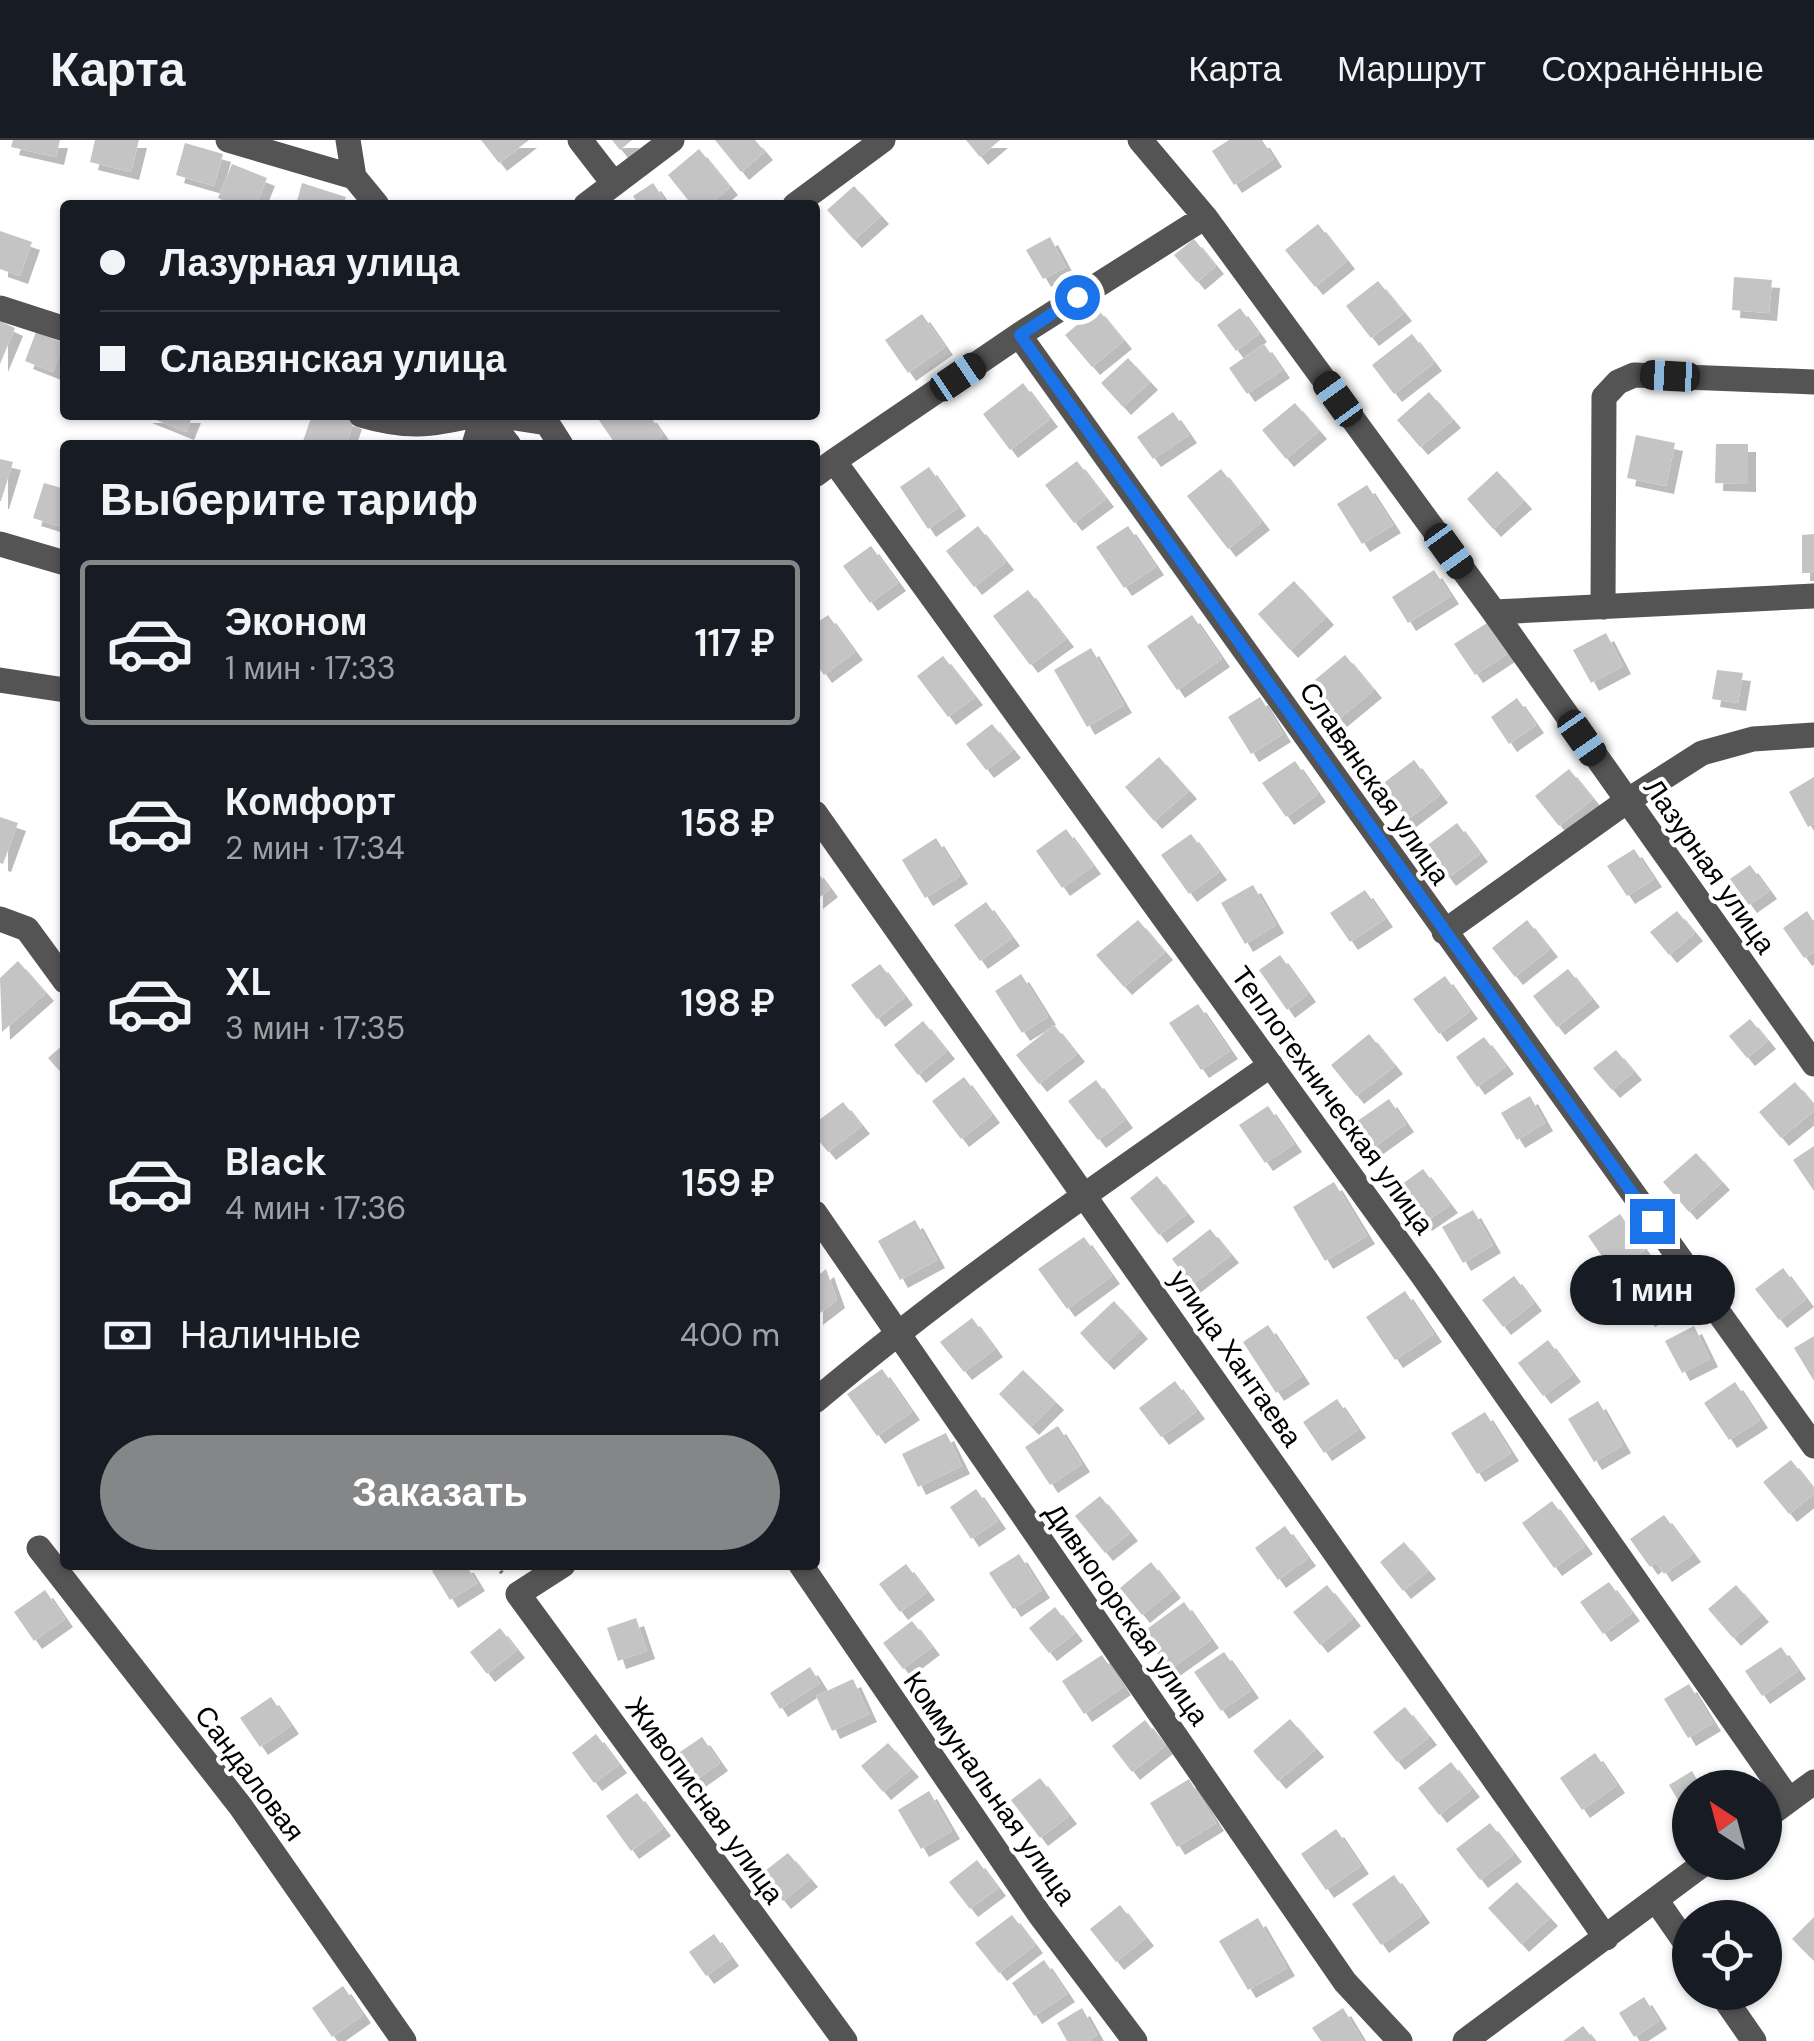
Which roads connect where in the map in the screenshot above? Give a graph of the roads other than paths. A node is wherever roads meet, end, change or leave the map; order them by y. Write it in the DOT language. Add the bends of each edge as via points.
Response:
graph roads {
  1 [pos="228,140"];
  2 [pos="348,140"];
  3 [pos="580,140"];
  4 [pos="672,140"];
  5 [pos="884,140"];
  6 [pos="1140,140"];
  7 [pos="354,177"];
  8 [pos="614,184"];
  9 [pos="373,200"];
  10 [pos="593,200"];
  11 [pos="802,200"];
  12 [pos="1206,216"];
  13 [pos="0,308"];
  14 [pos="60,327"];
  15 [pos="1020,335"];
  16 [pos="1814,382"];
  17 [pos="378,420"];
  18 [pos="454,420"];
  19 [pos="488,420"];
  20 [pos="520,420"];
  21 [pos="556,428"];
  22 [pos="505,440"];
  23 [pos="824,468"];
  24 [pos="0,544"];
  25 [pos="60,561"];
  26 [pos="1814,596"];
  27 [pos="1603,607"];
  28 [pos="1494,612"];
  29 [pos="0,680"];
  30 [pos="60,689"];
  31 [pos="1814,735"];
  32 [pos="1627,801"];
  33 [pos="820,820"];
  34 [pos="0,919"];
  35 [pos="1444,932"];
  36 [pos="60,974"];
  37 [pos="1814,1064"];
  38 [pos="1271,1065"];
  39 [pos="1084,1195"];
  40 [pos="820,1220"];
  41 [pos="896,1332"];
  42 [pos="820,1396"];
  43 [pos="1814,1446"];
  44 [pos="39,1548"];
  45 [pos="554,1570"];
  46 [pos="804,1570"];
  47 [pos="1814,1782"];
  48 [pos="1789,1800"];
  49 [pos="1782,1805"];
  50 [pos="1682,1880"];
  51 [pos="1656,1900"];
  52 [pos="1672,1923"];
  53 [pos="1606,1938"];
  54 [pos="1732,2010"];
  55 [pos="404,2041"];
  56 [pos="844,2041"];
  57 [pos="1135,2041"];
  58 [pos="1400,2041"];
  59 [pos="1465,2041"];
  60 [pos="1754,2041"];
  1 -- 7 [label="street"];
  2 -- 7 [label="street"];
  3 -- 8 [label="street"];
  4 -- 8 [label="street"];
  5 -- 11 [label="street"];
  6 -- 12 [label="street, Лазурная улица"];
  7 -- 9 [label="street"];
  8 -- 10 [label="street"];
  12 -- 15 [label="street"];
  12 -- 28 [label="street, Лазурная улица"];
  13 -- 14 [label="street"];
  15 -- 23 [label="street"];
  15 -- 35 [label="street, Славянская улица"];
  16 -- 27 [label="street" via="1634,374 1604,397"];
  17 -- 18 [label="street" via="431,426"];
  19 -- 22 [label="street"];
  20 -- 21 [label="street"];
  23 -- 38 [label="street, Теплотехническая улица"];
  24 -- 25 [label="street"];
  26 -- 27 [label="street"];
  27 -- 28 [label="street"];
  28 -- 32 [label="street, Лазурная улица"];
  29 -- 30 [label="street"];
  31 -- 32 [label="street" via="1753,739 1702,753"];
  32 -- 35 [label="street"];
  32 -- 37 [label="street, Лазурная улица"];
  33 -- 39 [label="street, улица Хантаева"];
  34 -- 36 [label="street" via="27,929"];
  35 -- 43 [label="street, Славянская улица"];
  38 -- 39 [label="street"];
  38 -- 48 [label="street, Теплотехническая улица"];
  39 -- 41 [label="street"];
  39 -- 53 [label="street, улица Хантаева"];
  40 -- 41 [label="street, Дивногорская улица"];
  41 -- 42 [label="street"];
  41 -- 58 [label="street, Дивногорская улица" via="1345,1982"];
  44 -- 55 [label="street, Сандаловая" via="241,1807"];
  45 -- 56 [label="street, Живописная улица" via="518,1594"];
  46 -- 57 [label="street, Коммунальная улица" via="1040,1915"];
  47 -- 48 [label="street"];
  48 -- 49 [label="street"];
  50 -- 51 [label="street"];
  51 -- 52 [label="street"];
  51 -- 53 [label="street"];
  53 -- 59 [label="street"];
  54 -- 60 [label="street"];
}
